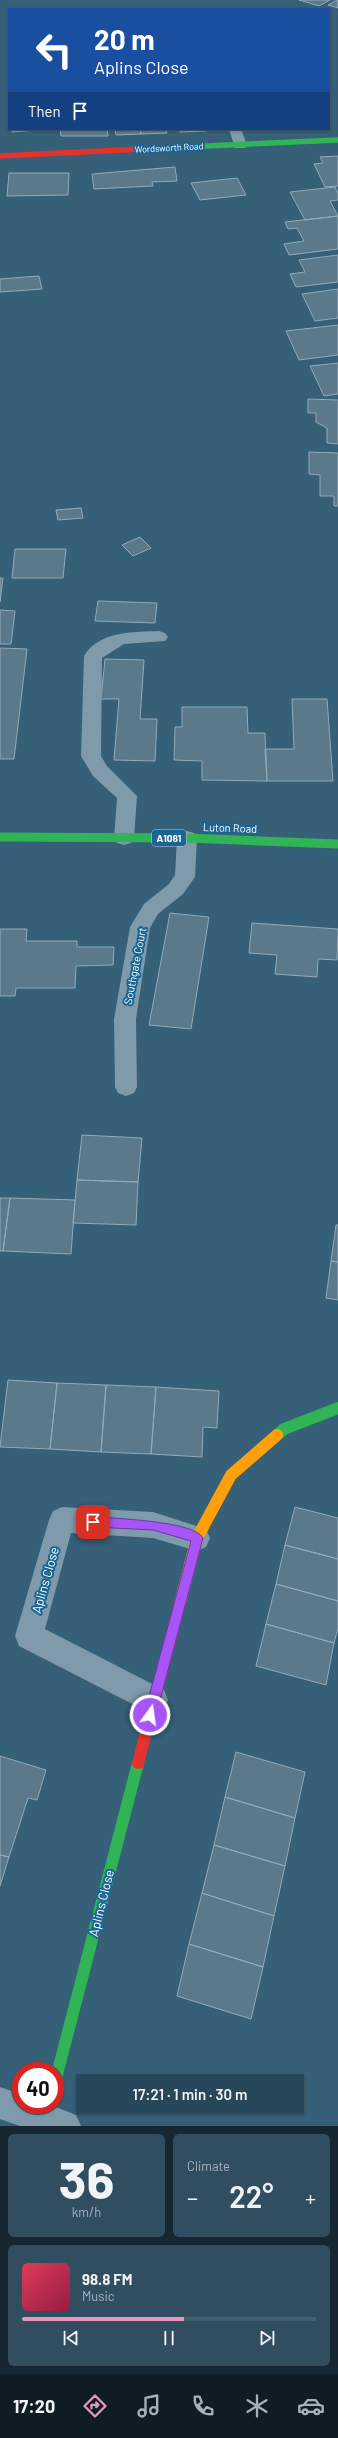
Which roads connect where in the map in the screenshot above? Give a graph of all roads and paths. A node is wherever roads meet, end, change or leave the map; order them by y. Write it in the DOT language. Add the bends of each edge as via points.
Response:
graph roads {
  1 [pos="235,130"];
  2 [pos="338,140"];
  3 [pos="240,145"];
  4 [pos="0,156"];
  5 [pos="159,637"];
  6 [pos="0,837"];
  7 [pos="124,838"];
  8 [pos="186,838"];
  9 [pos="338,844"];
  10 [pos="126,1087"];
  11 [pos="338,1408"];
  12 [pos="197,1538"];
  13 [pos="154,1700"];
  14 [pos="60,2062"];
  15 [pos="0,2103"];
  16 [pos="51,2119"];
  1 -- 3 [label="street"];
  2 -- 3 [label="street, Wordsworth Road"];
  3 -- 4 [label="street, Wordsworth Road"];
  5 -- 7 [label="street" via="121,638 107,643 93,656 91,756 100,771 127,796"];
  6 -- 7 [label="street, Luton Road / A1081"];
  7 -- 8 [label="street, Luton Road / A1081"];
  8 -- 9 [label="street, Luton Road / A1081"];
  8 -- 10 [label="street, Southgate Court" via="185,877 176,889 151,909 140,927 125,1019"];
  11 -- 12 [label="street, Aplins Close" via="284,1429 231,1475"];
  12 -- 13 [label="street, Aplins Close"];
  12 -- 13 [label="street, Aplins Close" via="153,1525 62,1520 29,1636"];
  13 -- 14 [label="street, Aplins Close"];
  15 -- 16 [label="street"];
}
